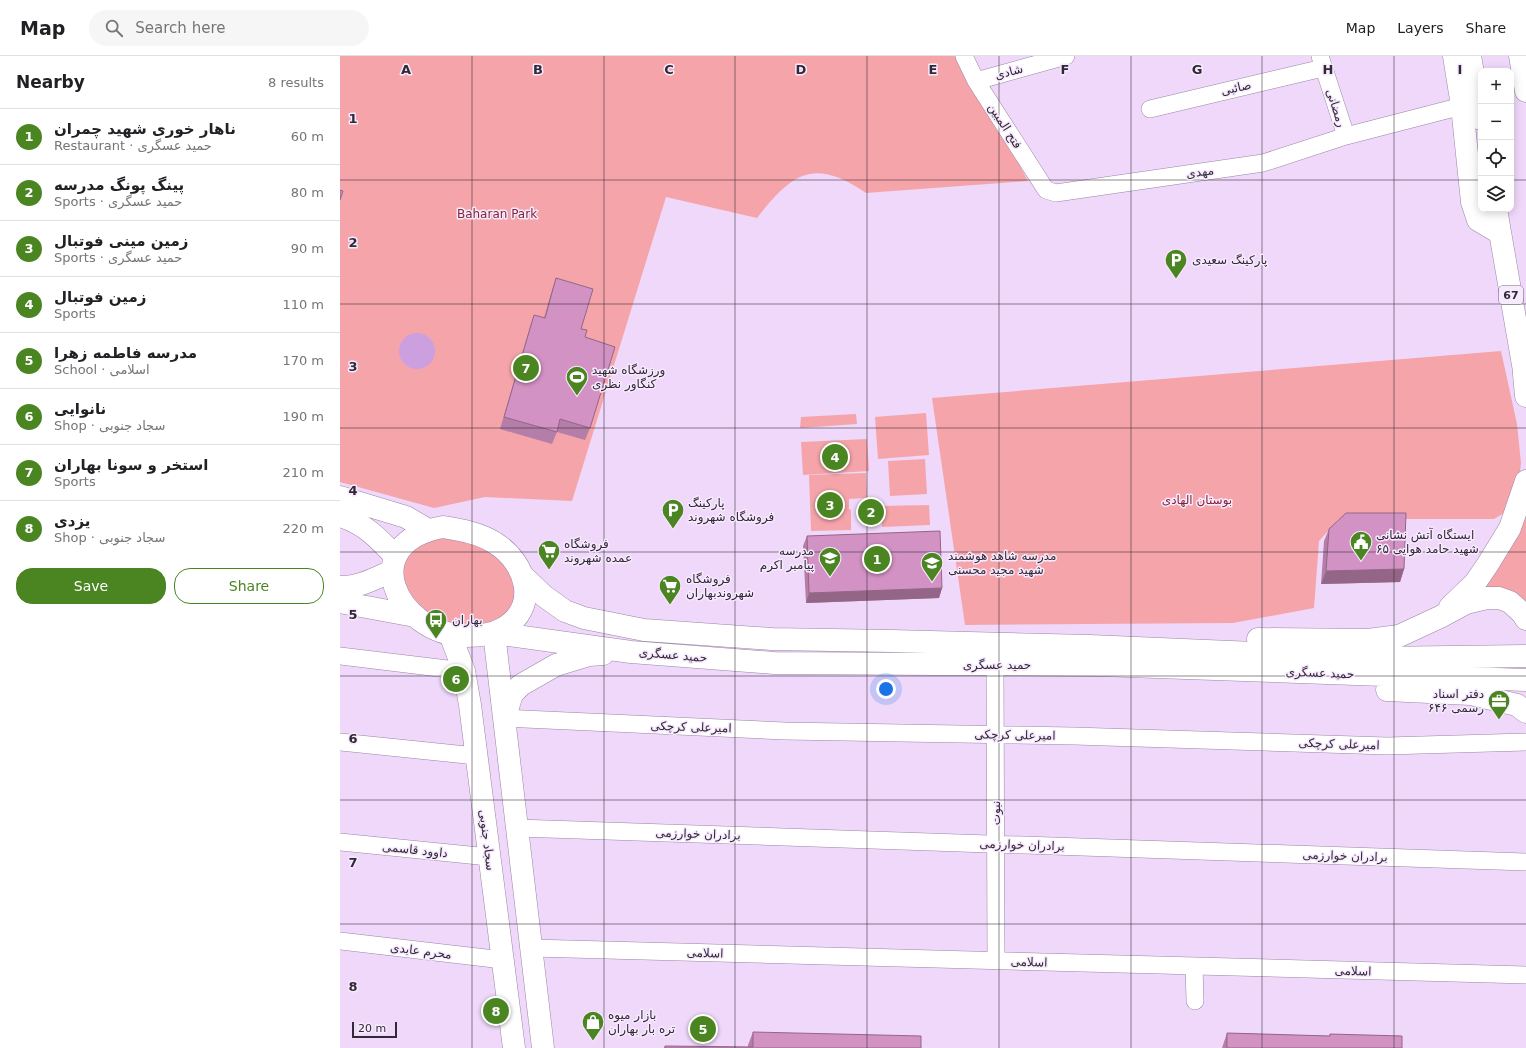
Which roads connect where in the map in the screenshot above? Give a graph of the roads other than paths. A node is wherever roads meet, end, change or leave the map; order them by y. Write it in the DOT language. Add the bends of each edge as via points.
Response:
graph roads {
  1 [pos="964,56"];
  2 [pos="1066,56"];
  3 [pos="1454,56"];
  4 [pos="1470,56"];
  5 [pos="1520,56"];
  6 [pos="1322,62"];
  7 [pos="976,81"];
  8 [pos="1526,92"];
  9 [pos="1478,104"];
  10 [pos="1462,106"];
  11 [pos="1150,108"];
  12 [pos="1346,136"];
  13 [pos="1051,192"];
  14 [pos="1496,212"];
  15 [pos="1500,233"];
  16 [pos="1525,378"];
  17 [pos="1526,396"];
  18 [pos="1526,481"];
  19 [pos="340,497"];
  20 [pos="340,516"];
  21 [pos="428,530"];
  22 [pos="393,563"];
  23 [pos="524,577"];
  24 [pos="340,587"];
  25 [pos="340,602"];
  26 [pos="415,616"];
  27 [pos="1440,617"];
  28 [pos="1526,619"];
  29 [pos="494,633"];
  30 [pos="450,634"];
  31 [pos="987,644"];
  32 [pos="631,652"];
  33 [pos="340,656"];
  34 [pos="1526,656"];
  35 [pos="1001,665"];
  36 [pos="464,671"];
  37 [pos="1526,680"];
  38 [pos="1523,707"];
  39 [pos="504,718"];
  40 [pos="995,735"];
  41 [pos="340,742"];
  42 [pos="1526,742"];
  43 [pos="476,756"];
  44 [pos="517,828"];
  45 [pos="340,842"];
  46 [pos="996,844"];
  47 [pos="489,857"];
  48 [pos="1526,862"];
  49 [pos="340,942"];
  50 [pos="532,948"];
  51 [pos="503,960"];
  52 [pos="996,961"];
  53 [pos="1194,966"];
  54 [pos="1526,975"];
  55 [pos="1195,1001"];
  56 [pos="514,1048"];
  57 [pos="543,1048"];
  1 -- 7 [label="street, فتح المبین"];
  2 -- 7 [label="street, شادی"];
  3 -- 10 [label="main road"];
  4 -- 9 [label="main road"];
  5 -- 8 [label="main road"];
  6 -- 11 [label="street, صائبی"];
  6 -- 12 [label="street, رمضانی"];
  7 -- 13 [label="street, فتح المبین" via="1046,190"];
  10 -- 12 [label="street, مهدی"];
  10 -- 15 [label="main road" via="1472,202 1478,220"];
  12 -- 13 [label="street, مهدی" via="1263,163"];
  14 -- 15 [label="main road, 67"];
  15 -- 16 [label="main road, 67"];
  16 -- 17 [label="main road"];
  18 -- 27 [label="main road" via="1510,528 1488,564 1475,583"];
  19 -- 21 [label="main road" via="406,517"];
  20 -- 22 [label="main road" via="365,527 379,539"];
  21 -- 22 [label="main road" via="403,546"];
  21 -- 23 [label="main road" via="443,528 470,532 495,543 512,558"];
  22 -- 24 [label="main road" via="370,581"];
  22 -- 26 [label="main road" via="397,593"];
  23 -- 29 [label="main road" via="525,591 521,611 508,625"];
  23 -- 31 [label="main road, حمید عسگری" via="565,611 584,618 644,630 772,639"];
  25 -- 26 [label="main road"];
  26 -- 30 [label="main road" via="437,630"];
  27 -- 28 [label="main road" via="1466,603 1499,598 1510,602"];
  27 -- 31 [label="main road" via="1400,636 1368,640 1100,637"];
  29 -- 30 [label="main road" via="474,636"];
  29 -- 32 [label="main road, حمید عسگری"];
  29 -- 39 [label="main road"];
  30 -- 36 [label="main road, سجاد جنوبی"];
  31 -- 34 [label="main road, حمید عسگری" via="1375,658"];
  32 -- 35 [label="main road, حمید عسگری" via="774,663"];
  32 -- 39 [label="main road" via="589,655 556,665 521,685 512,694"];
  33 -- 36 [label="street"];
  35 -- 37 [label="main road, حمید عسگری" via="1099,665"];
  35 -- 38 [label="main road" via="1100,679 1471,694"];
  35 -- 40 [label="street, نبوت"];
  36 -- 43 [label="main road, سجاد جنوبی"];
  39 -- 40 [label="street, امیرعلی کرچکی" via="785,731"];
  39 -- 44 [label="main road"];
  40 -- 42 [label="street, امیرعلی کرچکی" via="1387,746"];
  40 -- 46 [label="street, نبوت"];
  41 -- 43 [label="street"];
  43 -- 47 [label="main road, سجاد جنوبی"];
  44 -- 46 [label="street, برادران خوارزمی"];
  44 -- 50 [label="main road"];
  45 -- 47 [label="street, داوود قاسمی"];
  46 -- 48 [label="street, برادران خوارزمی"];
  46 -- 52 [label="street, نبوت"];
  47 -- 51 [label="main road, سجاد جنوبی"];
  49 -- 51 [label="street, محرم عابدی"];
  50 -- 52 [label="street, اسلامی"];
  50 -- 57 [label="main road"];
  51 -- 56 [label="main road, سجاد جنوبی"];
  52 -- 53 [label="street, اسلامی"];
  53 -- 54 [label="street, اسلامی"];
  53 -- 55 [label="street"];
}
